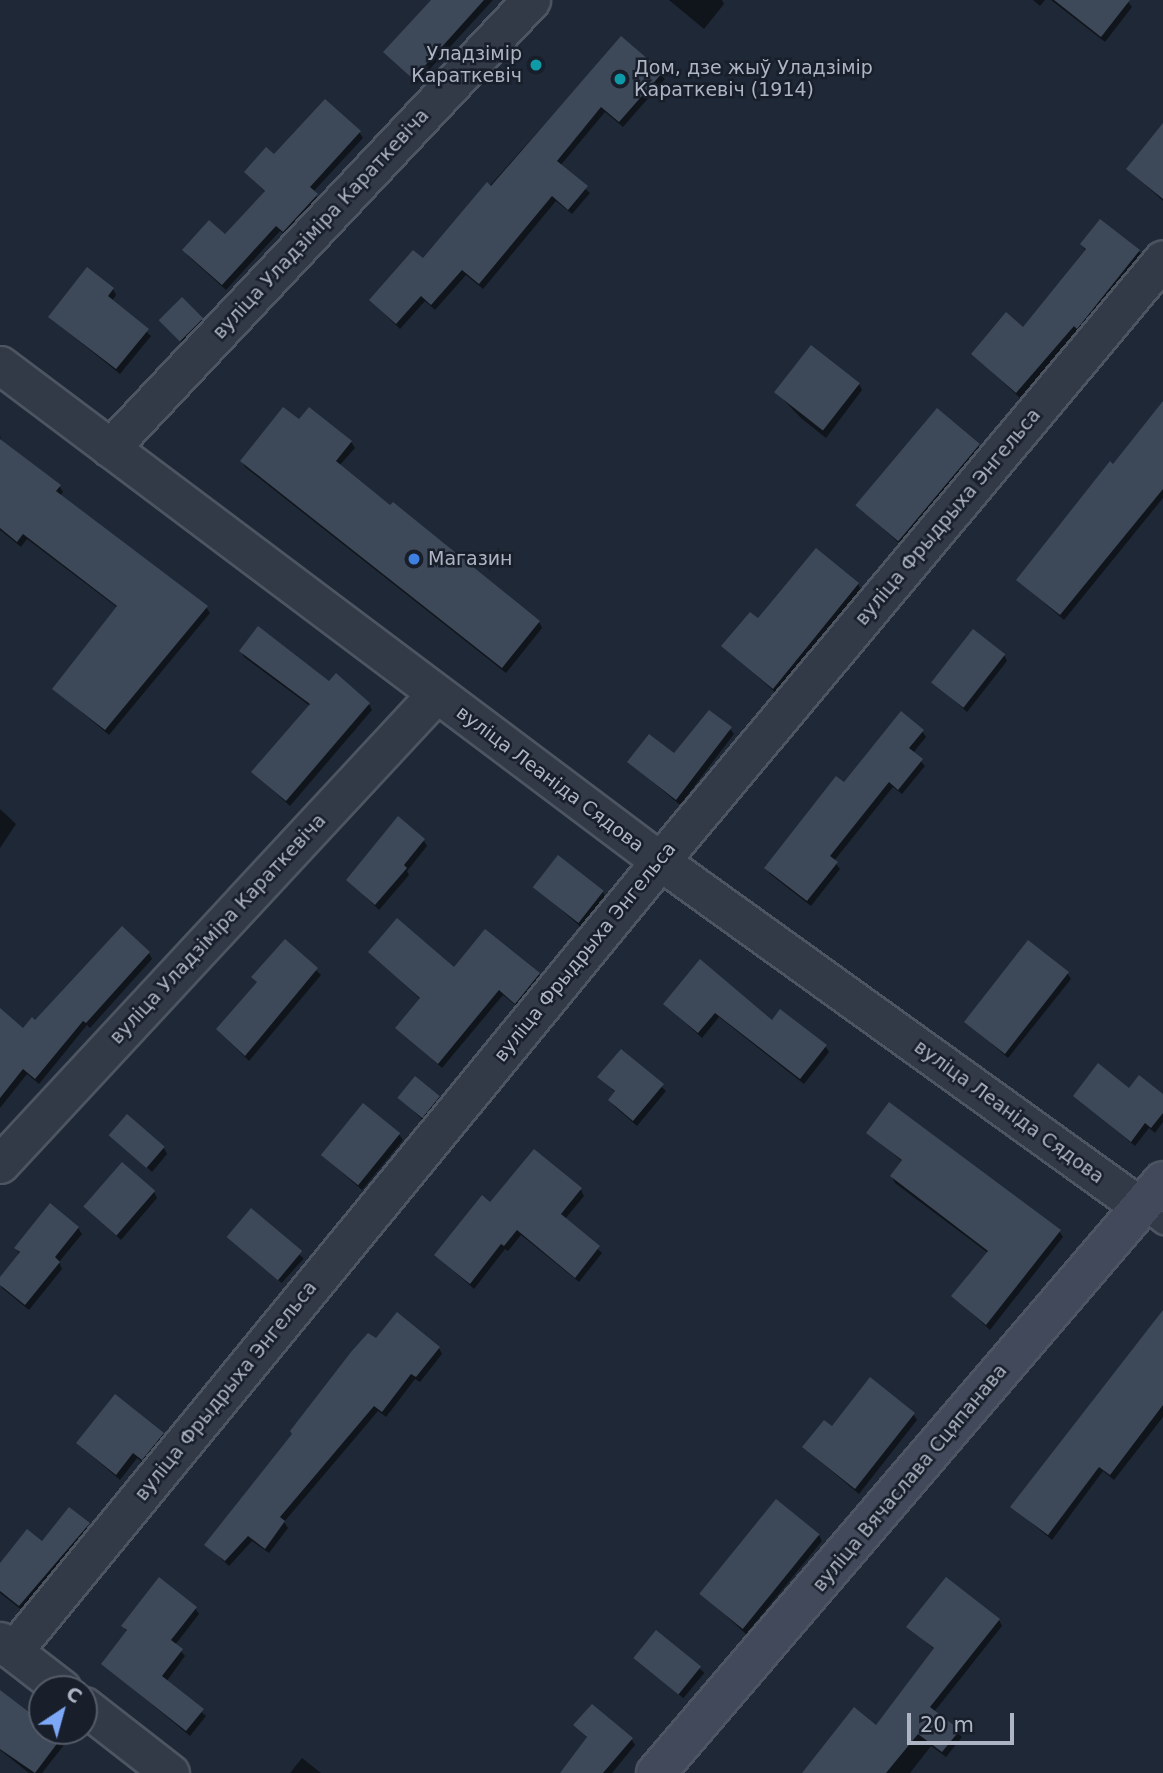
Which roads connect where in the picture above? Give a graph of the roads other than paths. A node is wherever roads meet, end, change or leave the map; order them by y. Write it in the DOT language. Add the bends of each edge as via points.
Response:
graph roads {
  1 [pos="531,0"];
  2 [pos="1163,259"];
  3 [pos="0,365"];
  4 [pos="110,447"];
  5 [pos="436,694"];
  6 [pos="660,861"];
  7 [pos="0,1164"];
  8 [pos="1156,1204"];
  9 [pos="6,1646"];
  10 [pos="44,1675"];
  11 [pos="98,1717"];
  12 [pos="170,1773"];
  13 [pos="656,1773"];
  1 -- 4 [label="street, вуліца Уладзіміра Караткевіча"];
  2 -- 6 [label="street, вуліца Фрыдрыха Энгельса"];
  3 -- 4 [label="street, вуліца Леаніда Сядова"];
  4 -- 5 [label="street, вуліца Леаніда Сядова"];
  5 -- 6 [label="street, вуліца Леаніда Сядова"];
  5 -- 7 [label="street, вуліца Уладзіміра Караткевіча"];
  6 -- 8 [label="street, вуліца Леаніда Сядова"];
  6 -- 9 [label="street, вуліца Фрыдрыха Энгельса"];
  8 -- 13 [label="main road, вуліца Вячаслава Сцяпанава"];
  9 -- 10 [label="street"];
  11 -- 12 [label="street"];
}
